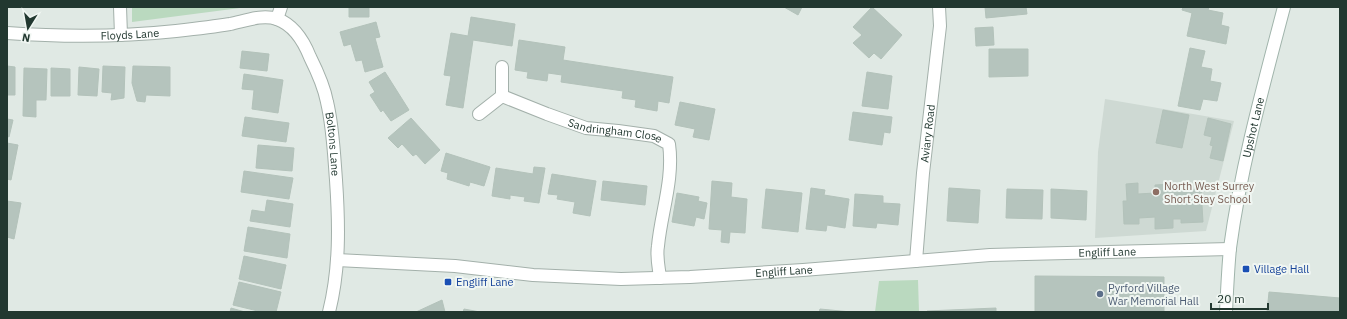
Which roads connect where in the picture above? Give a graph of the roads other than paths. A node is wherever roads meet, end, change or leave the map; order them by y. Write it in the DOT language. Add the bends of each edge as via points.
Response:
graph roads {
  1 [pos="120,7"];
  2 [pos="281,7"];
  3 [pos="939,7"];
  4 [pos="1284,7"];
  5 [pos="277,19"];
  6 [pos="7,33"];
  7 [pos="121,35"];
  8 [pos="502,67"];
  9 [pos="502,96"];
  10 [pos="479,114"];
  11 [pos="1230,249"];
  12 [pos="337,260"];
  13 [pos="916,261"];
  14 [pos="660,278"];
  15 [pos="329,312"];
  16 [pos="1226,312"];
  1 -- 7 [label="street"];
  2 -- 5 [label="street"];
  3 -- 13 [label="street, Aviary Road" via="940,26 922,173"];
  4 -- 11 [label="street, Upshot Lane" via="1242,173"];
  5 -- 7 [label="street, Floyds Lane" via="265,17 176,31"];
  5 -- 12 [label="street, Boltons Lane" via="295,31 305,46 327,101 335,170"];
  6 -- 7 [label="street, Floyds Lane"];
  8 -- 9 [label="street"];
  9 -- 10 [label="street"];
  9 -- 14 [label="street, Sandringham Close" via="586,128 654,136 669,144 671,156 668,186 657,248"];
  11 -- 13 [label="street, Engliff Lane" via="990,255"];
  11 -- 16 [label="street, Upshot Lane"];
  12 -- 14 [label="street, Engliff Lane" via="455,266 533,275"];
  12 -- 15 [label="street, Boltons Lane"];
  13 -- 14 [label="street, Engliff Lane"];
}
